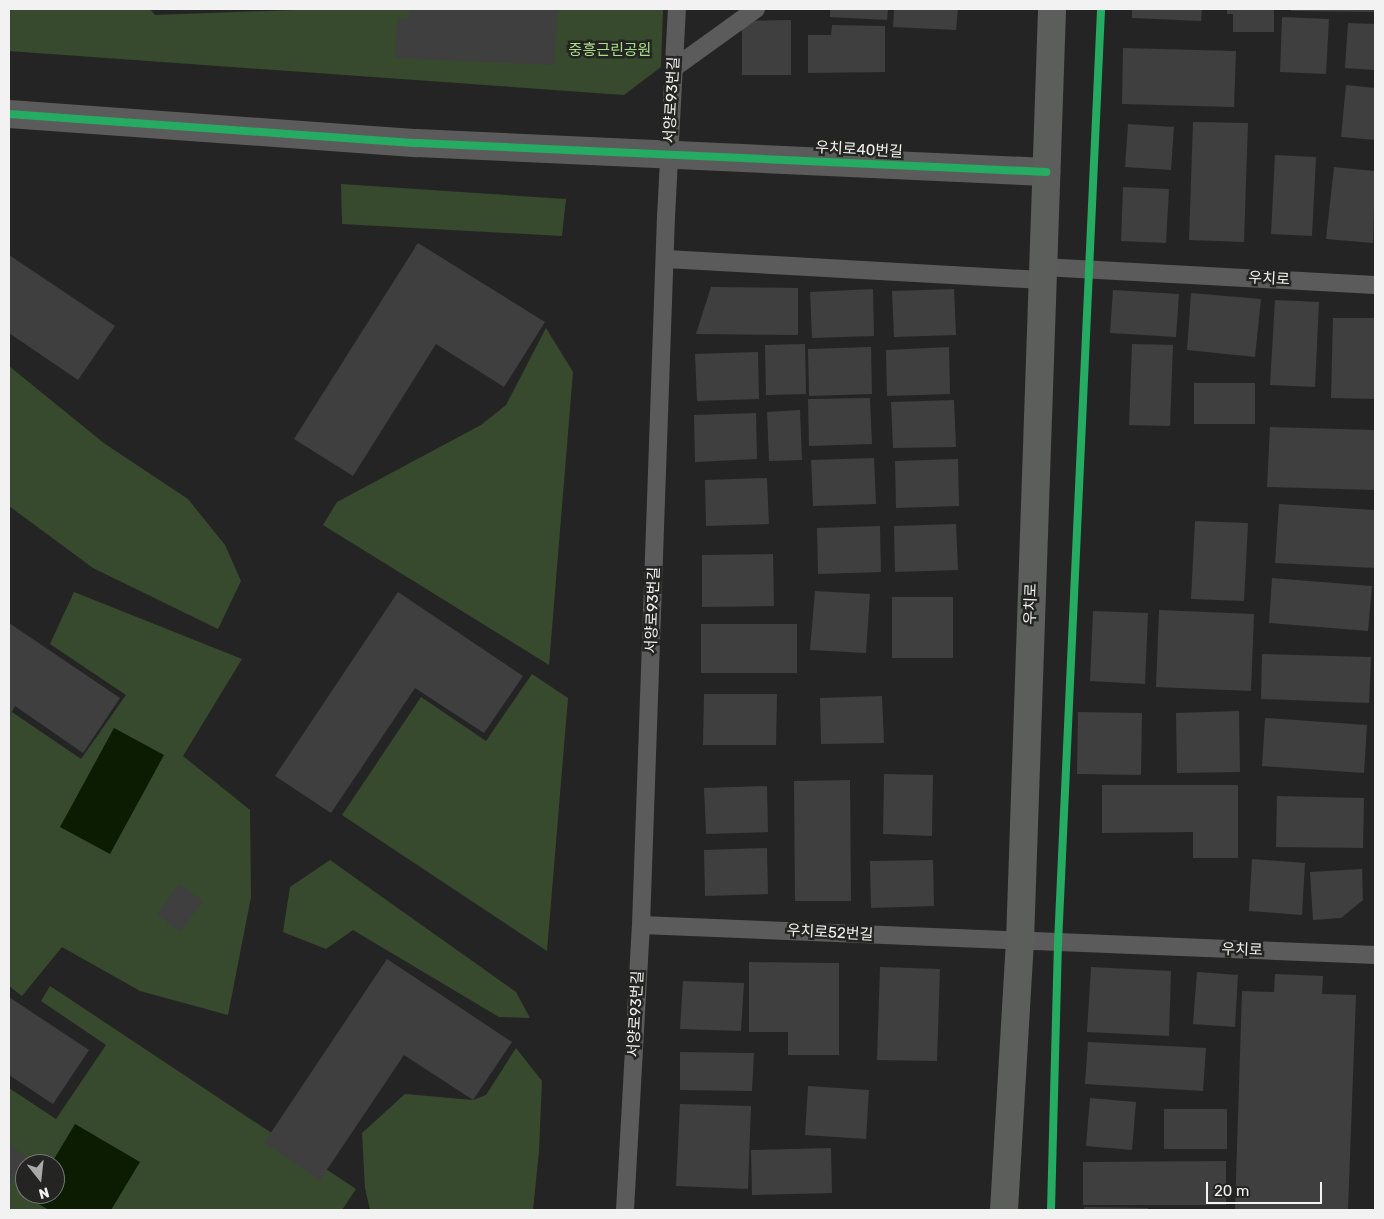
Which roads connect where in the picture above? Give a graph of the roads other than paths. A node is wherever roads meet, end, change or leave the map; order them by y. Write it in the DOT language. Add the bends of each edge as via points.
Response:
graph roads {
  1 [pos="677,9"];
  2 [pos="756,9"];
  3 [pos="1052,9"];
  4 [pos="674,68"];
  5 [pos="9,114"];
  6 [pos="670,154"];
  7 [pos="1046,172"];
  8 [pos="666,259"];
  9 [pos="1043,274"];
  10 [pos="1375,285"];
  11 [pos="641,925"];
  12 [pos="1020,942"];
  13 [pos="1375,955"];
  14 [pos="626,1210"];
  15 [pos="1004,1210"];
  1 -- 4 [label="lane, 서양로93번길"];
  2 -- 4 [label="lane"];
  3 -- 7 [label="main road, 우치로"];
  4 -- 6 [label="lane, 서양로93번길"];
  5 -- 6 [label="street, 우치로40번길" via="417,143"];
  6 -- 7 [label="street, 우치로40번길"];
  6 -- 8 [label="lane, 서양로93번길"];
  7 -- 9 [label="main road, 우치로"];
  8 -- 9 [label="lane"];
  8 -- 11 [label="lane, 서양로93번길"];
  9 -- 10 [label="lane, 우치로"];
  9 -- 12 [label="main road, 우치로"];
  11 -- 12 [label="lane, 우치로52번길"];
  11 -- 14 [label="lane, 서양로93번길"];
  12 -- 13 [label="lane, 우치로"];
  12 -- 15 [label="main road, 우치로"];
}
